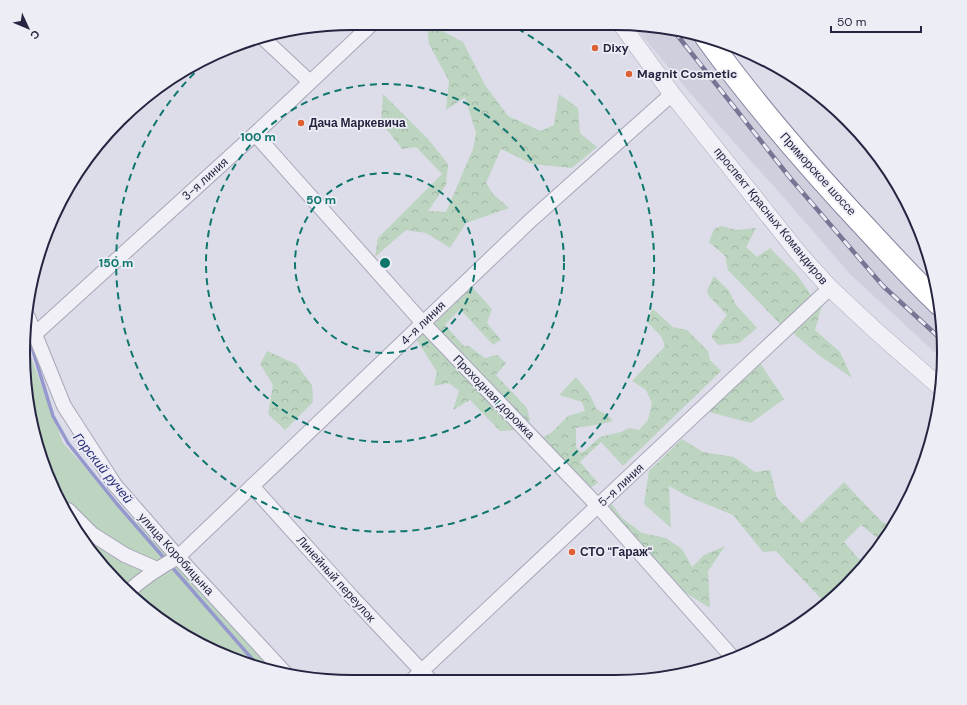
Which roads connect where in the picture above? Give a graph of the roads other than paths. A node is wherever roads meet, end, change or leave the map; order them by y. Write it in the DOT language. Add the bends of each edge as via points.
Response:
graph roads {
  1 [pos="366,30"];
  2 [pos="626,31"];
  3 [pos="267,42"];
  4 [pos="712,45"];
  5 [pos="732,53"];
  6 [pos="310,82"];
  7 [pos="672,94"];
  8 [pos="255,134"];
  9 [pos="927,275"];
  10 [pos="830,288"];
  11 [pos="932,297"];
  12 [pos="423,323"];
  13 [pos="31,333"];
  14 [pos="935,383"];
  15 [pos="252,486"];
  16 [pos="598,506"];
  17 [pos="75,517"];
  18 [pos="178,557"];
  19 [pos="157,569"];
  20 [pos="132,588"];
  21 [pos="729,654"];
  22 [pos="279,666"];
  23 [pos="425,675"];
  24 [pos="427,675"];
  1 -- 6 [label="street, 3-я линия"];
  2 -- 7 [label="street, проспект Красных Командиров"];
  3 -- 6 [label="street"];
  4 -- 11 [label="highway, Приморское шоссе" via="815,173"];
  5 -- 9 [label="highway, Приморское шоссе" via="777,111 824,165"];
  6 -- 8 [label="street, 3-я линия"];
  7 -- 10 [label="street, проспект Красных Командиров" via="800,255"];
  7 -- 12 [label="street, 4-я линия" via="531,220"];
  8 -- 12 [label="street, Проходная дорожка"];
  8 -- 13 [label="street, 3-я линия"];
  10 -- 14 [label="street, проспект Красных Командиров"];
  10 -- 16 [label="street, 5-я линия"];
  12 -- 15 [label="street, 4-я линия"];
  12 -- 16 [label="street, Проходная дорожка"];
  13 -- 18 [label="street, улица Коробицына" via="64,406 115,485"];
  15 -- 18 [label="street, 4-я линия"];
  15 -- 23 [label="street, Линейный переулок"];
  16 -- 21 [label="street, Проходная дорожка"];
  16 -- 24 [label="street, 5-я линия"];
  17 -- 19 [label="street" via="92,534 125,555"];
  18 -- 19 [label="street, 4-я линия"];
  18 -- 22 [label="street, улица Коробицына"];
  19 -- 20 [label="street, 4-я линия"];
}
